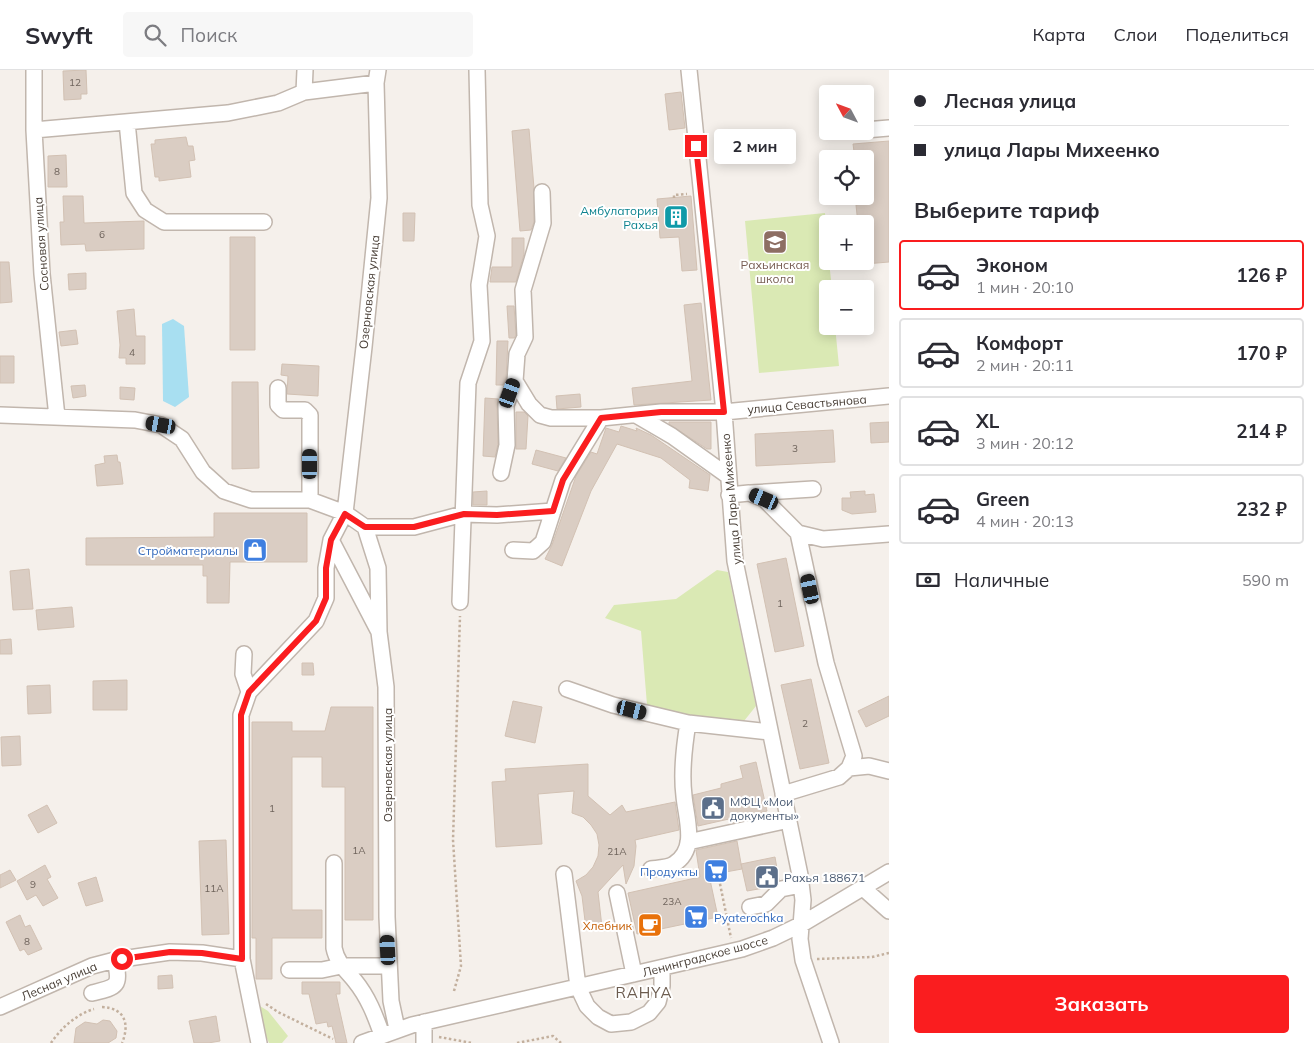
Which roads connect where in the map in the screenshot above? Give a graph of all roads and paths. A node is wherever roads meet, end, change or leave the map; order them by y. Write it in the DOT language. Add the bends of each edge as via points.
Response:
graph roads {
  1 [pos="34,70"];
  2 [pos="306,70"];
  3 [pos="477,70"];
  4 [pos="689,70"];
  5 [pos="377,76"];
  6 [pos="304,92"];
  7 [pos="127,122"];
  8 [pos="889,128"];
  9 [pos="874,129"];
  10 [pos="34,130"];
  11 [pos="542,192"];
  12 [pos="264,222"];
  13 [pos="515,381"];
  14 [pos="278,388"];
  15 [pos="889,396"];
  16 [pos="724,412"];
  17 [pos="636,414"];
  18 [pos="0,416"];
  19 [pos="57,417"];
  20 [pos="601,418"];
  21 [pos="501,473"];
  22 [pos="728,476"];
  23 [pos="813,489"];
  24 [pos="749,493"];
  25 [pos="729,495"];
  26 [pos="310,500"];
  27 [pos="553,511"];
  28 [pos="345,514"];
  29 [pos="464,514"];
  30 [pos="365,527"];
  31 [pos="798,533"];
  32 [pos="889,534"];
  33 [pos="331,540"];
  34 [pos="513,550"];
  35 [pos="460,602"];
  36 [pos="379,632"];
  37 [pos="244,654"];
  38 [pos="567,689"];
  39 [pos="249,692"];
  40 [pos="688,723"];
  41 [pos="770,732"];
  42 [pos="850,768"];
  43 [pos="889,771"];
  44 [pos="783,794"];
  45 [pos="788,820"];
  46 [pos="688,842"];
  47 [pos="334,863"];
  48 [pos="651,869"];
  49 [pos="889,872"];
  50 [pos="564,874"];
  51 [pos="718,874"];
  52 [pos="801,885"];
  53 [pos="862,888"];
  54 [pos="617,893"];
  55 [pos="750,907"];
  56 [pos="889,911"];
  57 [pos="802,924"];
  58 [pos="734,951"];
  59 [pos="889,953"];
  60 [pos="242,959"];
  61 [pos="115,960"];
  62 [pos="803,960"];
  63 [pos="341,966"];
  64 [pos="389,966"];
  65 [pos="662,968"];
  66 [pos="288,970"];
  67 [pos="634,974"];
  68 [pos="578,986"];
  69 [pos="454,991"];
  70 [pos="249,992"];
  71 [pos="92,993"];
  72 [pos="0,1007"];
  73 [pos="397,1029"];
  74 [pos="424,1033"];
  75 [pos="382,1034"];
  76 [pos="333,1039"];
  77 [pos="51,1043"];
  78 [pos="122,1043"];
  79 [pos="259,1043"];
  80 [pos="362,1043"];
  81 [pos="472,1043"];
  82 [pos="518,1043"];
  83 [pos="561,1043"];
  84 [pos="831,1043"];
  1 -- 10 [label="street, Сосновая улица"];
  2 -- 6 [label="street"];
  3 -- 29 [label="street" via="480,206 487,236 479,285 482,341 468,383"];
  4 -- 16 [label="street, улица Лары Михеенко"];
  5 -- 6 [label="street"];
  5 -- 28 [label="street, Озерновская улица" via="379,198"];
  6 -- 7 [label="street" via="278,103 228,113"];
  7 -- 10 [label="street"];
  7 -- 12 [label="street" via="134,193 145,210 164,222"];
  8 -- 9 [label="street"];
  10 -- 19 [label="street, Сосновая улица" via="42,274"];
  11 -- 13 [label="street" via="543,223 523,290 525,337 517,354"];
  13 -- 20 [label="street, улица Севастьянова" via="529,404 540,414 551,418"];
  13 -- 21 [label="street" via="506,405 507,445"];
  14 -- 26 [label="street" via="278,405 283,410 305,410 310,415"];
  15 -- 16 [label="street, улица Севастьянова"];
  16 -- 17 [label="street, улица Севастьянова"];
  16 -- 22 [label="street, улица Лары Михеенко"];
  17 -- 20 [label="street, улица Севастьянова"];
  17 -- 22 [label="street"];
  18 -- 19 [label="street"];
  19 -- 26 [label="street" via="135,420 161,425 182,439 202,472 224,491 251,500"];
  20 -- 27 [label="street" via="563,480"];
  22 -- 25 [label="street, улица Лары Михеенко"];
  23 -- 24 [label="street"];
  24 -- 25 [label="street"];
  24 -- 31 [label="street" via="764,499"];
  25 -- 41 [label="street, улица Лары Михеенко" via="735,561"];
  26 -- 28 [label="street"];
  27 -- 29 [label="street"];
  27 -- 34 [label="street" via="543,542 532,551"];
  28 -- 30 [label="street"];
  28 -- 33 [label="street, Озерновская улица"];
  29 -- 30 [label="street" via="414,527"];
  29 -- 35 [label="street"];
  30 -- 36 [label="street, Озерновская улица" via="378,568"];
  31 -- 32 [label="street" via="822,539"];
  31 -- 42 [label="street" via="826,663 854,756"];
  33 -- 36 [label="street"];
  33 -- 39 [label="street, Озерновская улица" via="326,568 326,598 316,621"];
  35 -- 69 [label="path" via="453,840 461,966"];
  36 -- 64 [label="street, Озерновская улица" via="386,687"];
  37 -- 39 [label="street" via="243,674"];
  38 -- 40 [label="street" via="614,705"];
  39 -- 60 [label="street, Озерновская улица" via="241,715"];
  40 -- 41 [label="street"];
  40 -- 46 [label="street" via="683,751 684,796 690,825"];
  41 -- 44 [label="street, улица Лары Михеенко"];
  42 -- 43 [label="street" via="869,766"];
  42 -- 44 [label="street" via="839,777"];
  44 -- 45 [label="street, улица Лары Михеенко"];
  45 -- 46 [label="street"];
  45 -- 52 [label="street, улица Лары Михеенко"];
  46 -- 48 [label="street" via="684,855 673,865"];
  47 -- 63 [label="street" via="334,948"];
  49 -- 53 [label="street, Ленинградское шоссе"];
  50 -- 68 [label="street"];
  51 -- 58 [label="path"];
  52 -- 55 [label="street" via="781,889 766,904"];
  52 -- 57 [label="street, улица Лары Михеенко"];
  53 -- 56 [label="street"];
  53 -- 57 [label="street, Ленинградское шоссе"];
  54 -- 67 [label="street"];
  57 -- 58 [label="street, Ленинградское шоссе"];
  57 -- 62 [label="street, улица Лары Михеенко"];
  58 -- 65 [label="street, Ленинградское шоссе"];
  59 -- 62 [label="path" via="872,957"];
  60 -- 61 [label="street, Лесная улица" via="170,952"];
  60 -- 70 [label="street"];
  61 -- 71 [label="street" via="119,976 116,983"];
  61 -- 72 [label="street, Лесная улица" via="92,966"];
  62 -- 84 [label="street, улица Лары Михеенко"];
  63 -- 64 [label="street"];
  63 -- 66 [label="street" via="322,970"];
  63 -- 75 [label="street" via="370,1004"];
  64 -- 73 [label="street, Озерновская улица"];
  65 -- 67 [label="street, Ленинградское шоссе"];
  65 -- 68 [label="street" via="658,1002 649,1013 631,1022 611,1024 598,1017 587,1006"];
  67 -- 68 [label="street, Ленинградское шоссе"];
  68 -- 74 [label="street, Ленинградское шоссе"];
  70 -- 76 [label="path" via="278,1012"];
  70 -- 79 [label="street"];
  73 -- 74 [label="street, Ленинградское шоссе"];
  73 -- 75 [label="street, Ленинградское шоссе"];
  74 -- 81 [label="path"];
  75 -- 80 [label="street, Ленинградское шоссе"];
  77 -- 78 [label="path" via="78,1017 100,1006 109,1007 124,1018 127,1027"];
  82 -- 83 [label="path" via="553,1036"];
}
